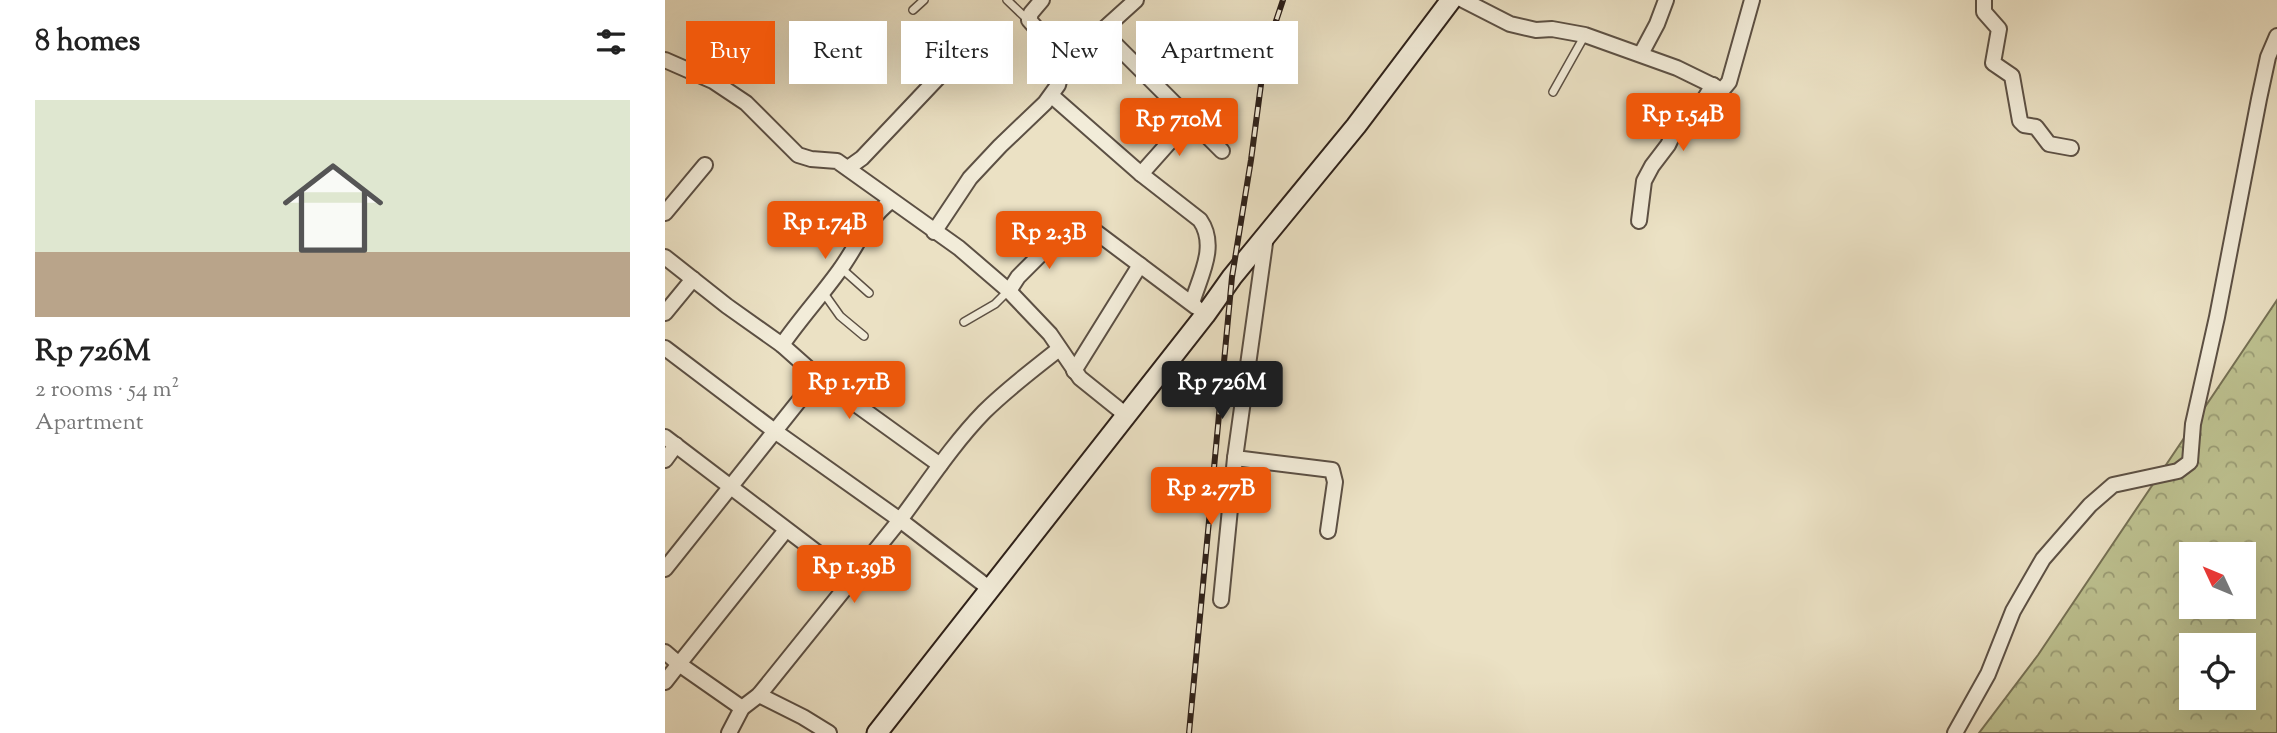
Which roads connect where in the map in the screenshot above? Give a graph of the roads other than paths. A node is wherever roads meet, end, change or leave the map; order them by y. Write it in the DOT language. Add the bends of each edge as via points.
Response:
graph roads {
  1 [pos="924,0"];
  2 [pos="1007,0"];
  3 [pos="1042,0"];
  4 [pos="1136,0"];
  5 [pos="1451,0"];
  6 [pos="1464,0"];
  7 [pos="1666,0"];
  8 [pos="1752,0"];
  9 [pos="1984,0"];
  10 [pos="913,10"];
  11 [pos="1029,20"];
  12 [pos="1113,21"];
  13 [pos="1585,35"];
  14 [pos="2277,36"];
  15 [pos="1122,51"];
  16 [pos="1641,54"];
  17 [pos="665,60"];
  18 [pos="932,84"];
  19 [pos="1058,84"];
  20 [pos="1713,85"];
  21 [pos="1553,92"];
  22 [pos="1052,96"];
  23 [pos="1190,119"];
  24 [pos="2071,148"];
  25 [pos="1222,151"];
  26 [pos="705,165"];
  27 [pos="848,168"];
  28 [pos="1141,174"];
  29 [pos="891,201"];
  30 [pos="665,213"];
  31 [pos="1639,221"];
  32 [pos="1091,229"];
  33 [pos="934,232"];
  34 [pos="1063,232"];
  35 [pos="1266,235"];
  36 [pos="665,257"];
  37 [pos="1140,265"];
  38 [pos="841,268"];
  39 [pos="693,279"];
  40 [pos="1009,291"];
  41 [pos="823,292"];
  42 [pos="869,293"];
  43 [pos="1198,309"];
  44 [pos="665,313"];
  45 [pos="964,322"];
  46 [pos="865,336"];
  47 [pos="782,345"];
  48 [pos="665,348"];
  49 [pos="1059,349"];
  50 [pos="1074,371"];
  51 [pos="818,377"];
  52 [pos="1126,415"];
  53 [pos="776,432"];
  54 [pos="671,441"];
  55 [pos="1235,458"];
  56 [pos="665,460"];
  57 [pos="940,465"];
  58 [pos="731,487"];
  59 [pos="900,520"];
  60 [pos="786,530"];
  61 [pos="1328,531"];
  62 [pos="665,569"];
  63 [pos="852,579"];
  64 [pos="990,589"];
  65 [pos="1221,600"];
  66 [pos="665,652"];
  67 [pos="679,664"];
  68 [pos="665,682"];
  69 [pos="759,695"];
  70 [pos="742,708"];
  71 [pos="729,733"];
  72 [pos="829,733"];
  73 [pos="877,733"];
  74 [pos="1955,733"];
  1 -- 10 [label="lane"];
  2 -- 11 [label="lane"];
  3 -- 11 [label="street"];
  4 -- 12 [label="street"];
  5 -- 35 [label="street"];
  6 -- 13 [label="street" via="1524,29"];
  7 -- 16 [label="street"];
  8 -- 20 [label="street" via="1729,82 1724,88"];
  9 -- 24 [label="street" via="1984,12 1999,29 1993,63 2012,76 2020,121 2036,127 2049,144"];
  13 -- 16 [label="street"];
  13 -- 21 [label="lane"];
  14 -- 74 [label="street" via="2259,99 2193,424 2190,461 2178,471 2113,485 2043,559 2013,611 1989,674"];
  15 -- 23 [label="street"];
  16 -- 20 [label="street"];
  17 -- 27 [label="street" via="713,81 746,103 798,155 837,161"];
  18 -- 27 [label="street"];
  19 -- 22 [label="street"];
  20 -- 31 [label="street" via="1702,103 1679,122 1652,166 1644,181"];
  22 -- 28 [label="street"];
  22 -- 33 [label="street" via="970,178"];
  23 -- 25 [label="street"];
  23 -- 28 [label="street"];
  26 -- 30 [label="street"];
  27 -- 29 [label="street"];
  28 -- 43 [label="street" via="1200,220 1209,237"];
  29 -- 33 [label="street"];
  29 -- 38 [label="street" via="867,224"];
  32 -- 37 [label="street"];
  33 -- 40 [label="street"];
  34 -- 40 [label="street"];
  35 -- 43 [label="street"];
  35 -- 55 [label="street"];
  36 -- 39 [label="street"];
  37 -- 43 [label="street"];
  37 -- 50 [label="street"];
  38 -- 41 [label="street"];
  38 -- 42 [label="lane"];
  39 -- 44 [label="street"];
  39 -- 47 [label="street"];
  40 -- 45 [label="lane"];
  40 -- 49 [label="street"];
  41 -- 46 [label="lane" via="840,316"];
  41 -- 47 [label="street"];
  43 -- 52 [label="street"];
  47 -- 51 [label="street"];
  48 -- 53 [label="street"];
  49 -- 50 [label="street"];
  49 -- 57 [label="street" via="982,414"];
  50 -- 52 [label="street"];
  51 -- 53 [label="street"];
  51 -- 57 [label="street"];
  52 -- 64 [label="street"];
  53 -- 58 [label="street"];
  53 -- 59 [label="street"];
  54 -- 56 [label="street"];
  54 -- 58 [label="street"];
  55 -- 61 [label="street" via="1332,470 1335,482"];
  55 -- 65 [label="street"];
  57 -- 59 [label="street"];
  58 -- 60 [label="street"];
  58 -- 62 [label="street"];
  59 -- 63 [label="street"];
  59 -- 64 [label="street"];
  60 -- 63 [label="street"];
  60 -- 67 [label="street"];
  63 -- 69 [label="street"];
  64 -- 73 [label="street"];
  66 -- 67 [label="street"];
  67 -- 68 [label="street"];
  67 -- 70 [label="street"];
  69 -- 70 [label="street"];
  69 -- 72 [label="street"];
  70 -- 71 [label="street"];
}
